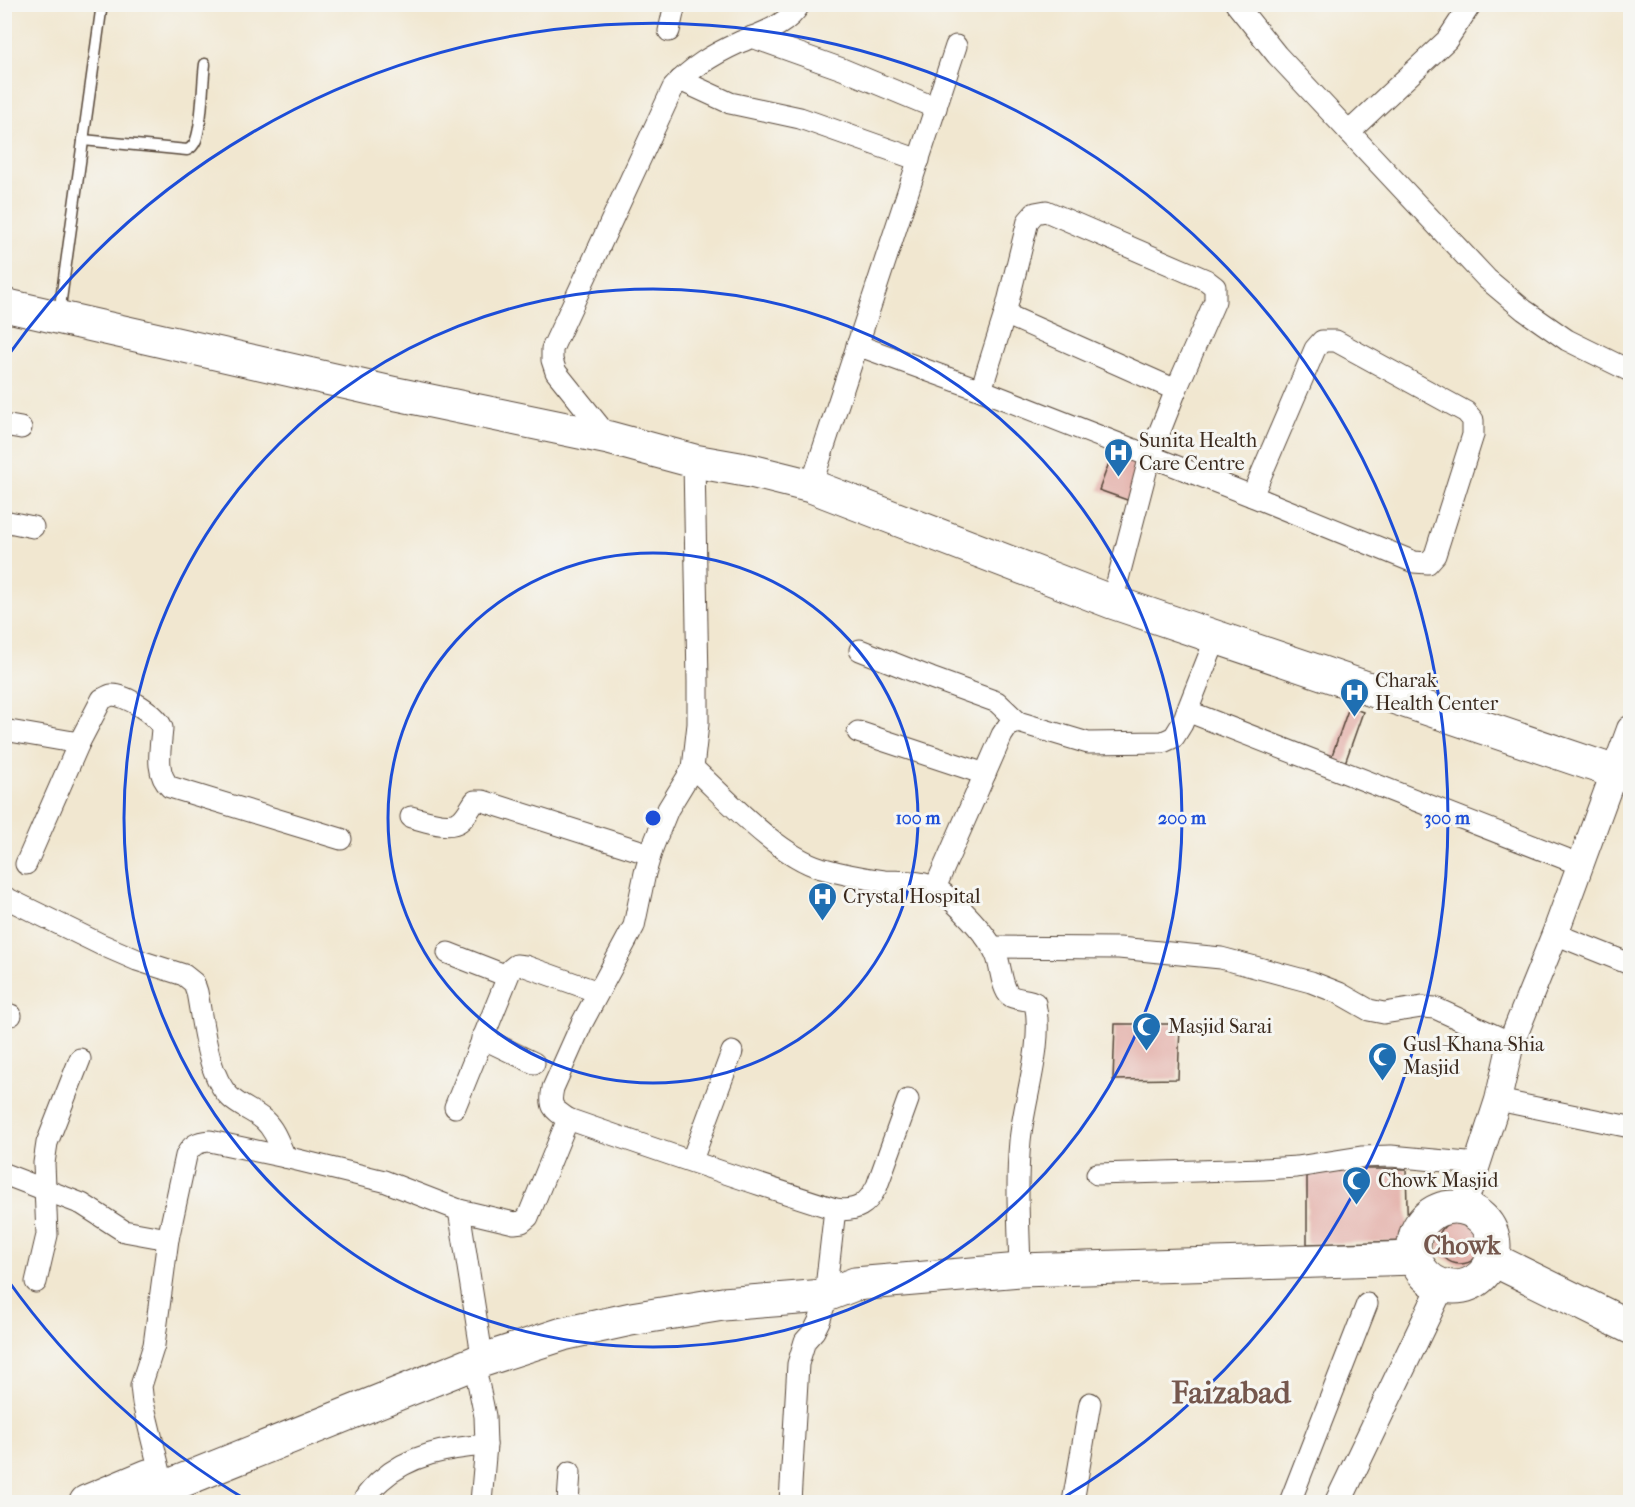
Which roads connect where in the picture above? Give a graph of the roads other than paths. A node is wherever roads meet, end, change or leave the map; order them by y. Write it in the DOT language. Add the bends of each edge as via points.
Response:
graph roads {
  1 [pos="102,4"];
  2 [pos="675,4"];
  3 [pos="800,4"];
  4 [pos="1236,4"];
  5 [pos="1471,4"];
  6 [pos="669,31"];
  7 [pos="752,37"];
  8 [pos="956,46"];
  9 [pos="205,64"];
  10 [pos="680,80"];
  11 [pos="936,108"];
  12 [pos="1349,132"];
  13 [pos="83,140"];
  14 [pos="919,160"];
  15 [pos="4,305"];
  16 [pos="1005,314"];
  17 [pos="58,318"];
  18 [pos="857,345"];
  19 [pos="1630,371"];
  20 [pos="981,390"];
  21 [pos="1176,390"];
  22 [pos="609,438"];
  23 [pos="1150,456"];
  24 [pos="694,461"];
  25 [pos="811,486"];
  26 [pos="1252,496"];
  27 [pos="4,520"];
  28 [pos="33,527"];
  29 [pos="1112,602"];
  30 [pos="1216,638"];
  31 [pos="860,650"];
  32 [pos="1187,711"];
  33 [pos="1018,722"];
  34 [pos="1630,729"];
  35 [pos="4,730"];
  36 [pos="858,732"];
  37 [pos="79,743"];
  38 [pos="693,768"];
  39 [pos="985,774"];
  40 [pos="1623,774"];
  41 [pos="411,817"];
  42 [pos="341,839"];
  43 [pos="651,854"];
  44 [pos="26,864"];
  45 [pos="1579,864"];
  46 [pos="935,888"];
  47 [pos="4,897"];
  48 [pos="1555,934"];
  49 [pos="993,947"];
  50 [pos="448,953"];
  51 [pos="1630,964"];
  52 [pos="507,976"];
  53 [pos="598,992"];
  54 [pos="482,1038"];
  55 [pos="1511,1043"];
  56 [pos="732,1052"];
  57 [pos="80,1059"];
  58 [pos="534,1063"];
  59 [pos="908,1100"];
  60 [pos="1498,1100"];
  61 [pos="455,1107"];
  62 [pos="568,1119"];
  63 [pos="1630,1127"];
  64 [pos="285,1157"];
  65 [pos="692,1161"];
  66 [pos="1478,1164"];
  67 [pos="4,1174"];
  68 [pos="1097,1174"];
  69 [pos="45,1190"];
  70 [pos="1463,1208"];
  71 [pos="835,1209"];
  72 [pos="459,1210"];
  73 [pos="168,1239"];
  74 [pos="1416,1257"];
  75 [pos="1492,1259"];
  76 [pos="1020,1270"];
  77 [pos="36,1282"];
  78 [pos="1442,1285"];
  79 [pos="835,1286"];
  80 [pos="1367,1304"];
  81 [pos="1630,1327"];
  82 [pos="480,1355"];
  83 [pos="1090,1403"];
  84 [pos="486,1445"];
  85 [pos="570,1472"];
  86 [pos="163,1488"];
  87 [pos="86,1503"];
  88 [pos="129,1503"];
  89 [pos="363,1503"];
  90 [pos="481,1503"];
  91 [pos="568,1503"];
  92 [pos="790,1503"];
  93 [pos="1073,1503"];
  94 [pos="1290,1503"];
  95 [pos="1338,1503"];
  1 -- 13 [label="lane"];
  2 -- 6 [label="street"];
  3 -- 7 [label="street" via="788,20"];
  4 -- 12 [label="street" via="1277,56"];
  5 -- 12 [label="street" via="1447,40"];
  7 -- 10 [label="street" via="709,58"];
  7 -- 11 [label="street"];
  8 -- 11 [label="street"];
  9 -- 13 [label="lane" via="196,142 191,148"];
  10 -- 14 [label="street" via="730,103 800,118"];
  10 -- 22 [label="street" via="669,95 552,349 556,372"];
  11 -- 14 [label="street"];
  12 -- 19 [label="street" via="1487,279 1567,339"];
  13 -- 17 [label="lane"];
  14 -- 18 [label="street"];
  15 -- 17 [label="main road"];
  16 -- 20 [label="street"];
  16 -- 21 [label="street"];
  16 -- 21 [label="street" via="1028,220 1035,213 1046,211 1206,280 1215,287 1215,301"];
  17 -- 22 [label="main road"];
  18 -- 20 [label="street"];
  18 -- 25 [label="street"];
  20 -- 23 [label="street"];
  21 -- 23 [label="street"];
  22 -- 24 [label="main road"];
  23 -- 26 [label="street"];
  23 -- 29 [label="street"];
  24 -- 25 [label="main road"];
  24 -- 38 [label="street" via="698,724"];
  25 -- 29 [label="main road"];
  26 -- 26 [label="street" via="1414,562 1428,562 1435,555 1473,435 1473,420 1466,412 1336,341 1322,341 1315,349"];
  27 -- 28 [label="street"];
  29 -- 30 [label="main road"];
  30 -- 32 [label="street"];
  30 -- 40 [label="main road"];
  31 -- 33 [label="street" via="998,702"];
  32 -- 33 [label="street" via="1174,737 1163,742 1088,742"];
  32 -- 45 [label="street"];
  33 -- 39 [label="street" via="1008,726 1002,735"];
  34 -- 40 [label="street"];
  35 -- 37 [label="street"];
  36 -- 39 [label="street"];
  37 -- 42 [label="street" via="102,699 119,696 160,721 160,770 170,787"];
  37 -- 44 [label="street"];
  38 -- 43 [label="street" via="668,809"];
  38 -- 46 [label="street" via="799,859 853,876"];
  39 -- 46 [label="street"];
  40 -- 45 [label="street"];
  41 -- 43 [label="street" via="455,824 475,801 483,801"];
  43 -- 53 [label="street" via="634,926"];
  45 -- 48 [label="street"];
  46 -- 49 [label="street"];
  47 -- 64 [label="street" via="100,944 184,975 194,983 218,1081 230,1097 265,1121"];
  48 -- 51 [label="street"];
  48 -- 55 [label="street"];
  49 -- 55 [label="street" via="1119,948 1221,958 1311,982 1369,1010 1384,1013 1435,1008"];
  49 -- 76 [label="street" via="1006,992 1012,997 1029,999 1035,1003 1037,1012 1036,1044 1020,1142"];
  50 -- 52 [label="street"];
  52 -- 53 [label="street" via="516,965 525,966"];
  52 -- 54 [label="street"];
  53 -- 62 [label="street" via="550,1100 554,1109"];
  54 -- 58 [label="street"];
  54 -- 61 [label="street"];
  55 -- 60 [label="street"];
  56 -- 65 [label="street"];
  57 -- 69 [label="street" via="47,1143"];
  59 -- 71 [label="street" via="870,1198 861,1207"];
  60 -- 63 [label="street"];
  60 -- 66 [label="street"];
  62 -- 65 [label="street"];
  62 -- 72 [label="street" via="528,1217 514,1223"];
  64 -- 72 [label="street" via="384,1181"];
  64 -- 73 [label="street" via="210,1141 190,1148"];
  65 -- 71 [label="street"];
  66 -- 68 [label="street" via="1391,1155 1297,1167"];
  66 -- 70 [label="street"];
  67 -- 69 [label="street"];
  69 -- 73 [label="street" via="82,1204 124,1231"];
  69 -- 77 [label="street" via="47,1235"];
  70 -- 74 [label="main road" via="1449,1207 1425,1219 1414,1244"];
  70 -- 75 [label="main road" via="1480,1216 1491,1231"];
  71 -- 79 [label="street"];
  72 -- 82 [label="street"];
  73 -- 86 [label="street" via="154,1345 141,1386"];
  74 -- 76 [label="main road"];
  74 -- 78 [label="main road" via="1430,1279"];
  75 -- 78 [label="main road" via="1488,1269 1472,1282"];
  75 -- 81 [label="main road"];
  76 -- 79 [label="main road"];
  78 -- 95 [label="street"];
  79 -- 82 [label="main road" via="765,1283 678,1293 564,1316"];
  79 -- 92 [label="street" via="814,1331 805,1341 798,1364"];
  80 -- 94 [label="street"];
  82 -- 84 [label="street"];
  82 -- 86 [label="main road"];
  83 -- 93 [label="street"];
  84 -- 89 [label="street" via="443,1450 411,1460 388,1474"];
  84 -- 90 [label="street"];
  85 -- 91 [label="street"];
  86 -- 87 [label="main road"];
  86 -- 88 [label="main road"];
}
